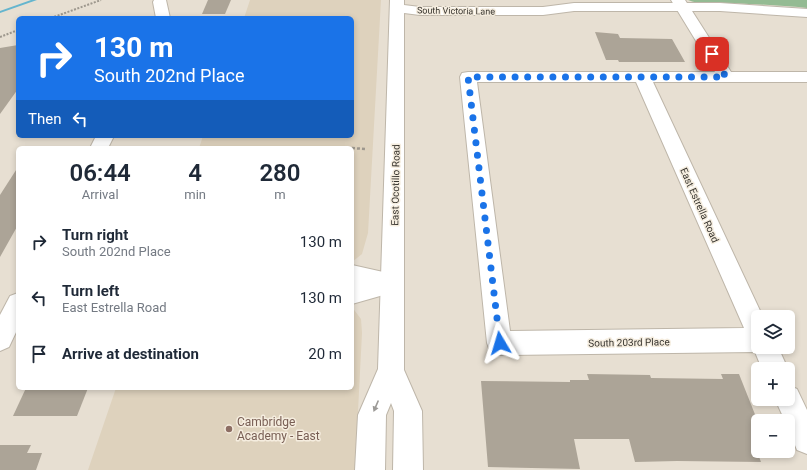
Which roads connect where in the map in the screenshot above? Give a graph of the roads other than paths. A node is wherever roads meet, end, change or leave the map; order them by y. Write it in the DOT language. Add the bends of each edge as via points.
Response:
graph roads {
  1 [pos="160,2"];
  2 [pos="396,4"];
  3 [pos="680,4"];
  4 [pos="807,13"];
  5 [pos="164,16"];
  6 [pos="642,77"];
  7 [pos="726,77"];
  8 [pos="807,77"];
  9 [pos="354,274"];
  10 [pos="393,283"];
  11 [pos="354,293"];
  12 [pos="13,308"];
  13 [pos="751,317"];
  14 [pos="0,339"];
  15 [pos="751,340"];
  16 [pos="391,370"];
  17 [pos="792,406"];
  18 [pos="807,440"];
  19 [pos="370,470"];
  20 [pos="408,470"];
  1 -- 5 [label="street"];
  2 -- 3 [label="main road, South Victoria Lane" via="420,12 506,12"];
  2 -- 10 [label="main road, East Ocotillo Road"];
  3 -- 4 [label="main road, South Victoria Lane"];
  3 -- 7 [label="street"];
  6 -- 7 [label="street"];
  6 -- 13 [label="street, East Estrella Road"];
  6 -- 15 [label="street, South 203rd Place" via="468,77 500,343"];
  7 -- 8 [label="street"];
  9 -- 10 [label="street"];
  10 -- 11 [label="street"];
  10 -- 16 [label="main road, East Ocotillo Road"];
  12 -- 14 [label="street"];
  16 -- 19 [label="main road, East Ocotillo Road, one-way" via="372,415"];
  16 -- 20 [label="main road, East Ocotillo Road" via="408,411"];
  17 -- 18 [label="street"];
}
